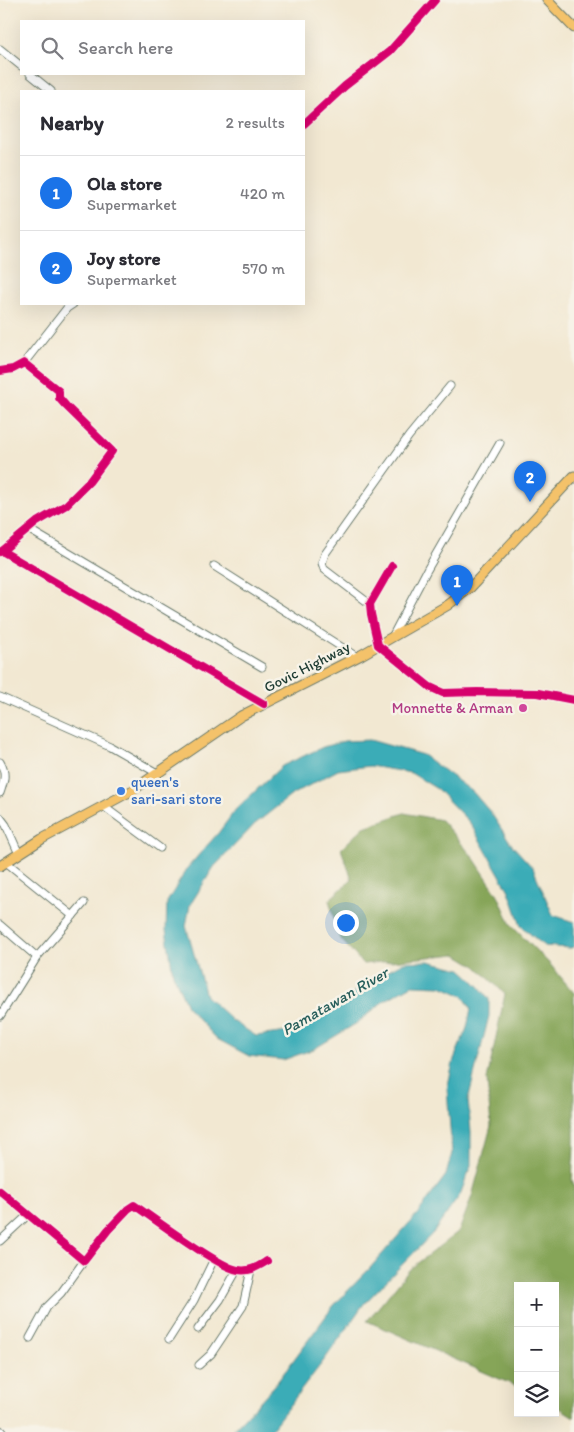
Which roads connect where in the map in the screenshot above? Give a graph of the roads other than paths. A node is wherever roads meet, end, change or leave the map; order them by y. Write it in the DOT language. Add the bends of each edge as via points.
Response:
graph roads {
  1 [pos="435,0"];
  2 [pos="547,0"];
  3 [pos="574,28"];
  4 [pos="0,49"];
  5 [pos="20,65"];
  6 [pos="31,75"];
  7 [pos="50,90"];
  8 [pos="305,123"];
  9 [pos="72,305"];
  10 [pos="24,363"];
  11 [pos="0,371"];
  12 [pos="450,386"];
  13 [pos="500,443"];
  14 [pos="574,476"];
  15 [pos="28,529"];
  16 [pos="1,551"];
  17 [pos="214,566"];
  18 [pos="392,566"];
  19 [pos="370,604"];
  20 [pos="392,638"];
  21 [pos="378,645"];
  22 [pos="357,657"];
  23 [pos="262,668"];
  24 [pos="0,697"];
  25 [pos="574,700"];
  26 [pos="264,704"];
  27 [pos="0,762"];
  28 [pos="157,773"];
  29 [pos="0,793"];
  30 [pos="103,806"];
  31 [pos="0,817"];
  32 [pos="160,848"];
  33 [pos="18,854"];
  34 [pos="3,864"];
  35 [pos="84,903"];
  36 [pos="73,916"];
  37 [pos="0,925"];
  38 [pos="37,957"];
  39 [pos="0,1016"];
  40 [pos="0,1191"];
  41 [pos="28,1215"];
  42 [pos="0,1241"];
  43 [pos="214,1259"];
  44 [pos="84,1261"];
  45 [pos="267,1261"];
  46 [pos="236,1270"];
  47 [pos="251,1270"];
  48 [pos="198,1329"];
  49 [pos="30,1338"];
  50 [pos="169,1339"];
  51 [pos="199,1365"];
  1 -- 8 [label="street" via="390,51"];
  2 -- 3 [label="main road"];
  4 -- 5 [label="street"];
  6 -- 7 [label="street"];
  9 -- 10 [label="street"];
  10 -- 11 [label="street" via="14,369"];
  10 -- 15 [label="street" via="59,391 66,406 112,451 89,482 66,505"];
  12 -- 19 [label="street" via="409,436 325,554 324,569"];
  13 -- 20 [label="street"];
  14 -- 20 [label="main road, Govic Highway" via="470,588"];
  15 -- 16 [label="street"];
  15 -- 23 [label="street"];
  16 -- 26 [label="street"];
  17 -- 22 [label="street"];
  18 -- 19 [label="street"];
  19 -- 21 [label="street"];
  20 -- 21 [label="main road, Govic Highway"];
  21 -- 22 [label="main road, Govic Highway"];
  21 -- 25 [label="street" via="430,687 443,693 538,693"];
  22 -- 26 [label="main road, Govic Highway"];
  24 -- 28 [label="street" via="110,746"];
  26 -- 28 [label="main road, Govic Highway"];
  27 -- 29 [label="street" via="5,777"];
  28 -- 30 [label="main road, Govic Highway" via="134,790"];
  30 -- 32 [label="street"];
  30 -- 33 [label="main road, Govic Highway"];
  31 -- 33 [label="street"];
  33 -- 34 [label="main road, Govic Highway"];
  34 -- 36 [label="street"];
  35 -- 36 [label="street"];
  36 -- 38 [label="street"];
  37 -- 38 [label="street"];
  38 -- 39 [label="street"];
  40 -- 41 [label="street"];
  41 -- 42 [label="street"];
  41 -- 44 [label="street"];
  43 -- 44 [label="street" via="134,1205 108,1230"];
  43 -- 46 [label="street"];
  43 -- 50 [label="street" via="194,1300"];
  44 -- 49 [label="street" via="47,1307"];
  45 -- 47 [label="street"];
  46 -- 47 [label="street"];
  46 -- 48 [label="street" via="220,1300"];
  47 -- 51 [label="street" via="243,1306 212,1354"];
}
